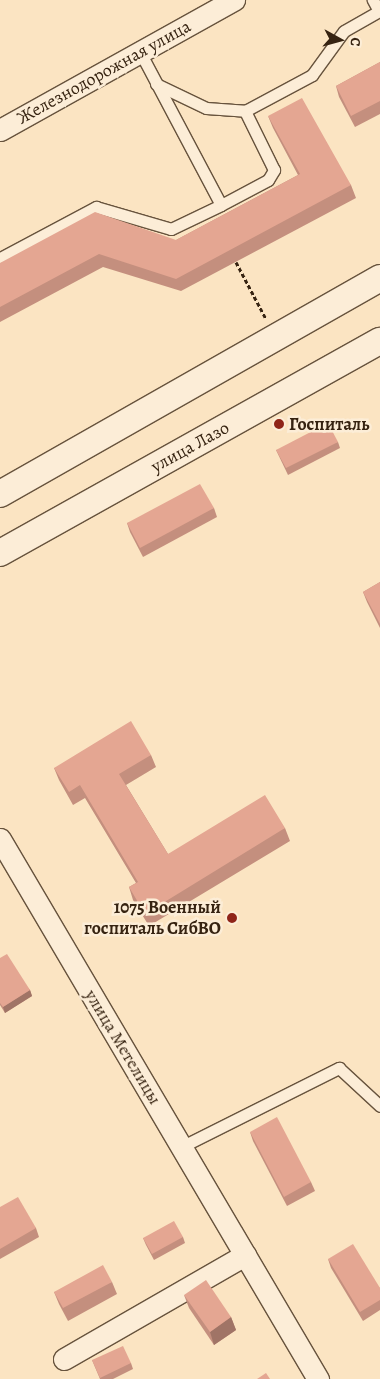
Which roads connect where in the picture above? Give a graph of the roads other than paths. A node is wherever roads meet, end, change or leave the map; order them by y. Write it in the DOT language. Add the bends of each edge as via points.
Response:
graph roads {
  1 [pos="234,0"];
  2 [pos="373,0"];
  3 [pos="140,52"];
  4 [pos="156,84"];
  5 [pos="245,111"];
  6 [pos="0,130"];
  7 [pos="221,205"];
  8 [pos="0,258"];
  9 [pos="380,278"];
  10 [pos="380,341"];
  11 [pos="0,494"];
  12 [pos="0,553"];
  13 [pos="0,839"];
  14 [pos="380,1106"];
  15 [pos="181,1147"];
  16 [pos="245,1255"];
  17 [pos="64,1359"];
  18 [pos="318,1379"];
  1 -- 3 [label="street, Железнодорожная улица"];
  2 -- 5 [label="lane" via="379,11 344,31 312,75"];
  3 -- 4 [label="lane"];
  3 -- 6 [label="street, Железнодорожная улица"];
  4 -- 5 [label="lane" via="206,108"];
  4 -- 7 [label="lane"];
  5 -- 7 [label="lane" via="274,170 268,180"];
  7 -- 8 [label="lane" via="171,229 96,207"];
  9 -- 11 [label="street"];
  10 -- 12 [label="street, улица Лазо"];
  13 -- 15 [label="street, улица Метелицы"];
  14 -- 15 [label="lane" via="339,1068"];
  15 -- 16 [label="street, улица Метелицы"];
  16 -- 17 [label="street"];
  16 -- 18 [label="street, улица Метелицы"];
}
